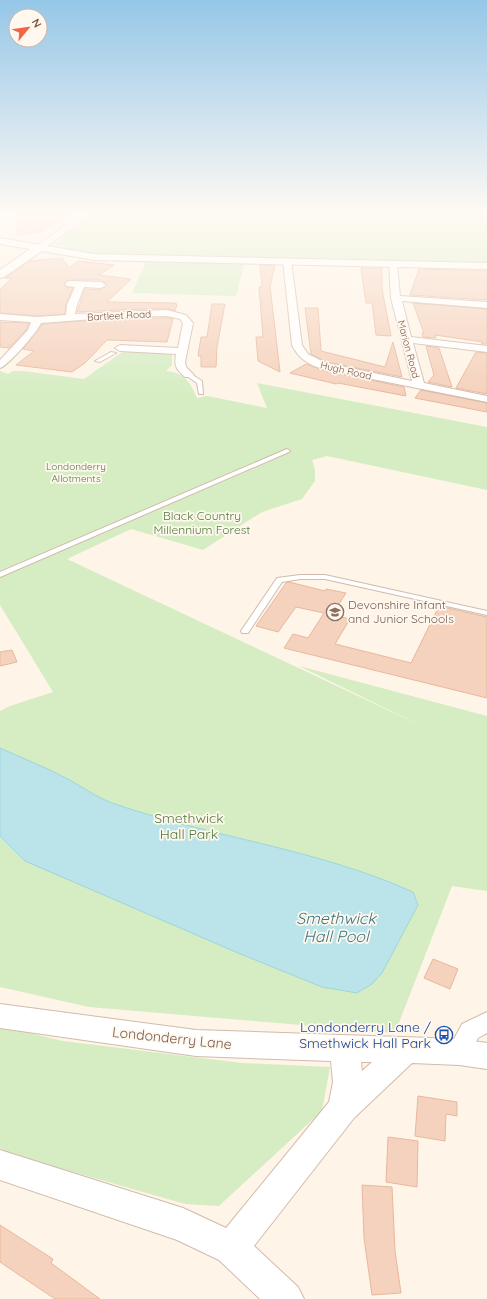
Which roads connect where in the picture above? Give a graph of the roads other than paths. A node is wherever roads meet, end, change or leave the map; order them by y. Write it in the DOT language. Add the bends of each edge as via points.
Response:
graph roads {
  1 [pos="288,274"];
  2 [pos="394,274"];
  3 [pos="70,284"];
  4 [pos="80,285"];
  5 [pos="101,285"];
  6 [pos="396,298"];
  7 [pos="487,305"];
  8 [pos="0,317"];
  9 [pos="70,318"];
  10 [pos="37,320"];
  11 [pos="406,339"];
  12 [pos="119,348"];
  13 [pos="487,349"];
  14 [pos="183,351"];
  15 [pos="98,361"];
  16 [pos="3,367"];
  17 [pos="180,371"];
  18 [pos="419,386"];
  19 [pos="201,393"];
  20 [pos="487,399"];
  21 [pos="288,451"];
  22 [pos="0,575"];
  23 [pos="487,613"];
  24 [pos="245,631"];
  25 [pos="0,1016"];
  26 [pos="487,1022"];
  27 [pos="345,1047"];
  28 [pos="406,1050"];
  29 [pos="459,1052"];
  30 [pos="487,1056"];
  31 [pos="343,1108"];
  32 [pos="0,1165"];
  33 [pos="231,1248"];
  34 [pos="286,1299"];
  1 -- 18 [label="street, Hugh Road" via="297,346 306,359 319,365"];
  2 -- 6 [label="street, Marion Road"];
  3 -- 4 [label="street"];
  4 -- 5 [label="street"];
  4 -- 9 [label="street"];
  6 -- 7 [label="street"];
  6 -- 11 [label="street, Marion Road"];
  8 -- 10 [label="street, Bartleet Road"];
  9 -- 10 [label="street, Bartleet Road"];
  9 -- 14 [label="street, Bartleet Road" via="138,313 167,313 183,317 188,323"];
  10 -- 16 [label="street" via="36,327 18,344"];
  11 -- 13 [label="street"];
  11 -- 18 [label="street, Marion Road"];
  12 -- 14 [label="street"];
  12 -- 15 [label="lane"];
  14 -- 17 [label="street, Bartleet Road"];
  17 -- 19 [label="lane" via="200,382"];
  18 -- 20 [label="street, Hugh Road"];
  21 -- 22 [label="lane"];
  23 -- 24 [label="lane" via="325,577 300,577 280,580"];
  25 -- 27 [label="street, Londonderry Lane" via="196,1043"];
  26 -- 29 [label="street" via="470,1031"];
  27 -- 28 [label="street, Londonderry Lane"];
  27 -- 31 [label="street" via="348,1082"];
  28 -- 29 [label="street, Londonderry Lane"];
  28 -- 31 [label="street"];
  29 -- 30 [label="street, Londonderry Lane"];
  31 -- 33 [label="street"];
  32 -- 33 [label="street" via="183,1225"];
  33 -- 34 [label="street"];
}
